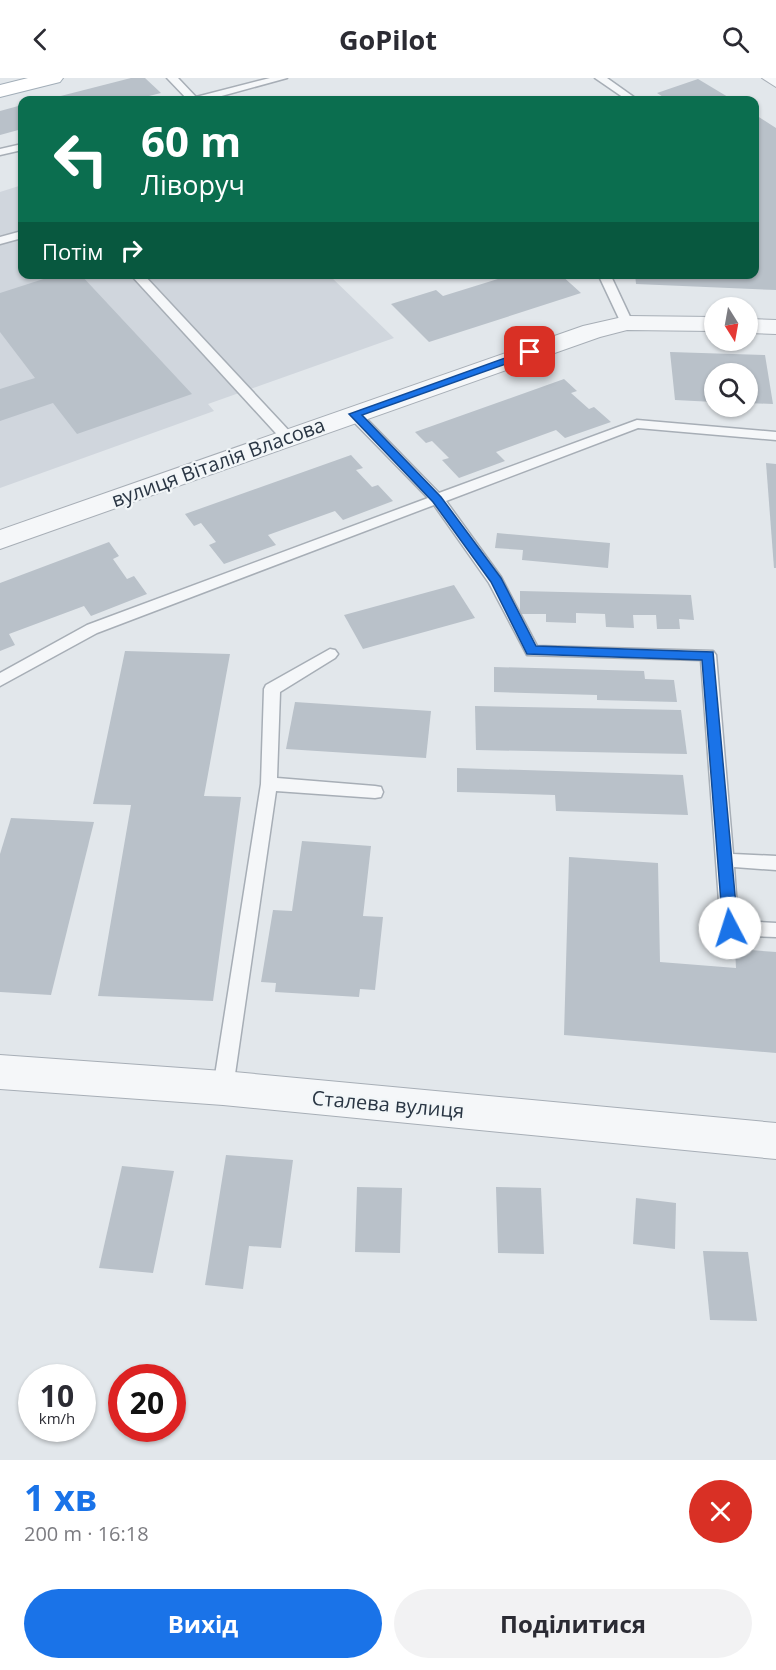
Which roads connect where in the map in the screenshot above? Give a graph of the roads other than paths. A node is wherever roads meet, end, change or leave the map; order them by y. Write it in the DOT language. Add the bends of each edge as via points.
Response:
graph roads {
  1 [pos="53,78"];
  2 [pos="172,78"];
  3 [pos="282,78"];
  4 [pos="600,78"];
  5 [pos="770,78"];
  6 [pos="776,82"];
  7 [pos="0,91"];
  8 [pos="191,96"];
  9 [pos="211,96"];
  10 [pos="627,96"];
  11 [pos="18,148"];
  12 [pos="0,153"];
  13 [pos="18,235"];
  14 [pos="0,241"];
  15 [pos="141,279"];
  16 [pos="605,279"];
  17 [pos="627,323"];
  18 [pos="704,324"];
  19 [pos="758,326"];
  20 [pos="776,327"];
  21 [pos="354,414"];
  22 [pos="776,436"];
  23 [pos="288,438"];
  24 [pos="437,499"];
  25 [pos="0,540"];
  26 [pos="330,654"];
  27 [pos="0,680"];
  28 [pos="269,784"];
  29 [pos="375,792"];
  30 [pos="725,860"];
  31 [pos="776,863"];
  32 [pos="776,930"];
  33 [pos="0,1071"];
  34 [pos="223,1088"];
  35 [pos="776,1141"];
  1 -- 7 [label="main road"];
  2 -- 8 [label="lane"];
  3 -- 9 [label="lane"];
  4 -- 10 [label="lane"];
  5 -- 6 [label="street"];
  11 -- 12 [label="lane"];
  13 -- 14 [label="lane"];
  15 -- 23 [label="lane"];
  16 -- 17 [label="lane"];
  17 -- 18 [label="street, вулиця Віталія Власова"];
  17 -- 21 [label="street, вулиця Віталія Власова" via="552,344"];
  19 -- 20 [label="street"];
  21 -- 23 [label="street, вулиця Віталія Власова"];
  21 -- 24 [label="lane"];
  22 -- 24 [label="lane" via="637,424"];
  23 -- 25 [label="street, вулиця Віталія Власова"];
  24 -- 27 [label="lane" via="92,629"];
  24 -- 30 [label="lane" via="496,581 532,651 708,655"];
  26 -- 28 [label="lane" via="272,689"];
  28 -- 29 [label="lane"];
  28 -- 34 [label="lane"];
  30 -- 31 [label="lane"];
  30 -- 32 [label="lane" via="730,928"];
  33 -- 34 [label="street, Сталева вулиця"];
  34 -- 35 [label="street, Сталева вулиця"];
}
